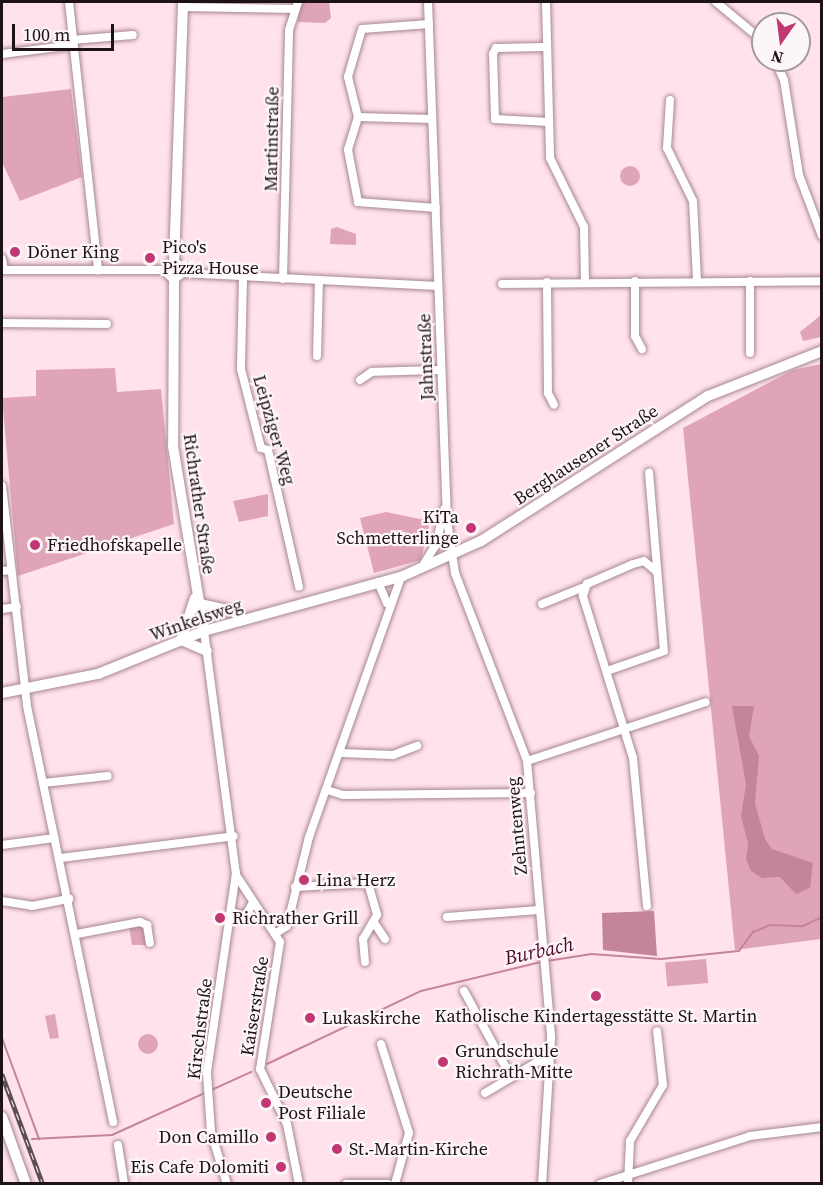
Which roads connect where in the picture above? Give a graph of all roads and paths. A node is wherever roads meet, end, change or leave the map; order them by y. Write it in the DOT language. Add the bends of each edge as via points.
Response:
graph roads {
  1 [pos="69,2"];
  2 [pos="428,2"];
  3 [pos="546,2"];
  4 [pos="716,2"];
  5 [pos="183,4"];
  6 [pos="296,5"];
  7 [pos="429,24"];
  8 [pos="751,31"];
  9 [pos="133,35"];
  10 [pos="73,43"];
  11 [pos="546,46"];
  12 [pos="2,54"];
  13 [pos="780,72"];
  14 [pos="670,100"];
  15 [pos="358,117"];
  16 [pos="432,119"];
  17 [pos="549,122"];
  18 [pos="436,208"];
  19 [pos="822,236"];
  20 [pos="2,259"];
  21 [pos="170,266"];
  22 [pos="3,270"];
  23 [pos="98,270"];
  24 [pos="178,276"];
  25 [pos="243,278"];
  26 [pos="283,279"];
  27 [pos="822,280"];
  28 [pos="319,281"];
  29 [pos="635,281"];
  30 [pos="697,281"];
  31 [pos="750,281"];
  32 [pos="547,282"];
  33 [pos="585,282"];
  34 [pos="502,284"];
  35 [pos="438,286"];
  36 [pos="2,322"];
  37 [pos="107,324"];
  38 [pos="642,349"];
  39 [pos="822,351"];
  40 [pos="750,353"];
  41 [pos="317,356"];
  42 [pos="441,370"];
  43 [pos="360,380"];
  44 [pos="554,405"];
  45 [pos="649,473"];
  46 [pos="2,487"];
  47 [pos="446,505"];
  48 [pos="4,534"];
  49 [pos="452,555"];
  50 [pos="422,567"];
  51 [pos="11,570"];
  52 [pos="2,571"];
  53 [pos="657,572"];
  54 [pos="401,576"];
  55 [pos="378,582"];
  56 [pos="299,587"];
  57 [pos="584,587"];
  58 [pos="196,599"];
  59 [pos="542,604"];
  60 [pos="17,607"];
  61 [pos="387,608"];
  62 [pos="2,609"];
  63 [pos="244,620"];
  64 [pos="204,631"];
  65 [pos="181,640"];
  66 [pos="207,651"];
  67 [pos="607,671"];
  68 [pos="26,691"];
  69 [pos="2,693"];
  70 [pos="706,702"];
  71 [pos="626,729"];
  72 [pos="417,746"];
  73 [pos="341,753"];
  74 [pos="527,761"];
  75 [pos="108,776"];
  76 [pos="43,783"];
  77 [pos="327,790"];
  78 [pos="531,793"];
  79 [pos="234,836"];
  80 [pos="55,837"];
  81 [pos="2,845"];
  82 [pos="61,858"];
  83 [pos="236,873"];
  84 [pos="295,887"];
  85 [pos="234,898"];
  86 [pos="69,899"];
  87 [pos="2,901"];
  88 [pos="250,901"];
  89 [pos="647,906"];
  90 [pos="539,910"];
  91 [pos="232,912"];
  92 [pos="248,916"];
  93 [pos="447,917"];
  94 [pos="267,923"];
  95 [pos="375,924"];
  96 [pos="77,934"];
  97 [pos="275,934"];
  98 [pos="385,939"];
  99 [pos="150,943"];
  100 [pos="365,962"];
  101 [pos="464,991"];
  102 [pos="657,1031"];
  103 [pos="381,1044"];
  104 [pos="550,1064"];
  105 [pos="511,1077"];
  106 [pos="485,1093"];
  107 [pos="2,1118"];
  108 [pos="113,1122"];
  109 [pos="822,1127"];
  110 [pos="117,1145"];
  111 [pos="627,1180"];
  112 [pos="26,1184"];
  113 [pos="124,1184"];
  114 [pos="226,1184"];
  115 [pos="299,1184"];
  116 [pos="346,1184"];
  117 [pos="388,1184"];
  118 [pos="395,1184"];
  119 [pos="542,1184"];
  120 [pos="600,1184"];
  1 -- 10 [label="street"];
  2 -- 7 [label="street, Jahnstraße"];
  3 -- 11 [label="street"];
  4 -- 8 [label="street"];
  5 -- 6 [label="street"];
  5 -- 21 [label="main road"];
  6 -- 26 [label="street, Martinstraße" via="289,25"];
  7 -- 15 [label="street" via="362,28 348,77"];
  7 -- 16 [label="street, Jahnstraße"];
  9 -- 10 [label="street"];
  10 -- 12 [label="street"];
  10 -- 23 [label="street"];
  11 -- 17 [label="street"];
  11 -- 17 [label="street" via="496,48 495,119"];
  13 -- 19 [label="street" via="799,175"];
  14 -- 30 [label="street" via="667,148 693,201"];
  15 -- 16 [label="street"];
  15 -- 18 [label="street" via="348,150 358,202"];
  16 -- 18 [label="street, Jahnstraße"];
  17 -- 33 [label="street" via="556,178 584,227"];
  18 -- 35 [label="street, Jahnstraße"];
  20 -- 22 [label="street"];
  21 -- 23 [label="street"];
  21 -- 24 [label="main road"];
  22 -- 23 [label="street"];
  24 -- 25 [label="street"];
  24 -- 58 [label="main road, Richrather Straße" via="173,446"];
  25 -- 26 [label="street"];
  25 -- 56 [label="street, Leipziger Weg" via="242,369 261,448 268,450"];
  26 -- 28 [label="street"];
  27 -- 31 [label="street"];
  28 -- 35 [label="street"];
  28 -- 41 [label="street"];
  29 -- 30 [label="street"];
  29 -- 33 [label="street"];
  29 -- 38 [label="street" via="635,336"];
  30 -- 31 [label="street"];
  31 -- 40 [label="street"];
  32 -- 33 [label="street"];
  32 -- 34 [label="street"];
  32 -- 44 [label="street" via="548,393"];
  35 -- 42 [label="street, Jahnstraße"];
  36 -- 37 [label="street"];
  39 -- 49 [label="main road, Berghausener Straße" via="708,396 516,520"];
  42 -- 43 [label="street" via="372,372"];
  42 -- 47 [label="street, Jahnstraße"];
  45 -- 53 [label="street"];
  46 -- 48 [label="street"];
  47 -- 49 [label="street, Jahnstraße"];
  47 -- 50 [label="street, Jahnstraße" via="436,545"];
  48 -- 51 [label="street"];
  49 -- 50 [label="main road, Berghausener Straße"];
  49 -- 74 [label="street, Zehntenweg"];
  50 -- 54 [label="main road, Berghausener Straße"];
  51 -- 52 [label="street"];
  51 -- 60 [label="street"];
  53 -- 57 [label="street" via="644,561"];
  53 -- 67 [label="street" via="664,651"];
  54 -- 55 [label="main road, Winkelsweg"];
  54 -- 61 [label="street"];
  55 -- 61 [label="street" via="388,594"];
  55 -- 63 [label="main road, Winkelsweg"];
  57 -- 59 [label="street"];
  57 -- 67 [label="street"];
  58 -- 63 [label="main road" via="233,611"];
  58 -- 64 [label="main road, Richrather Straße"];
  58 -- 65 [label="main road"];
  60 -- 62 [label="street"];
  60 -- 68 [label="street"];
  61 -- 73 [label="street"];
  63 -- 64 [label="main road, Winkelsweg"];
  64 -- 65 [label="main road, Winkelsweg"];
  64 -- 66 [label="street, Richrather Straße"];
  65 -- 66 [label="main road"];
  65 -- 68 [label="main road, Winkelsweg" via="98,674"];
  66 -- 79 [label="street, Richrather Straße"];
  67 -- 71 [label="street"];
  68 -- 69 [label="main road, Winkelsweg"];
  68 -- 76 [label="street"];
  70 -- 71 [label="street"];
  71 -- 74 [label="street"];
  71 -- 89 [label="street"];
  72 -- 73 [label="street" via="393,755"];
  73 -- 77 [label="street"];
  74 -- 78 [label="street, Zehntenweg"];
  75 -- 76 [label="street"];
  76 -- 80 [label="street"];
  77 -- 78 [label="street" via="343,795"];
  77 -- 84 [label="street"];
  78 -- 90 [label="street, Zehntenweg"];
  79 -- 82 [label="street"];
  79 -- 83 [label="street, Richrather Straße"];
  80 -- 81 [label="street"];
  80 -- 82 [label="street"];
  82 -- 86 [label="street"];
  83 -- 85 [label="street, Richrather Straße"];
  83 -- 88 [label="street, Richrather Straße"];
  84 -- 95 [label="street" via="368,883 375,895"];
  84 -- 97 [label="street" via="287,926"];
  85 -- 88 [label="street"];
  85 -- 91 [label="street, Kirschstraße"];
  86 -- 87 [label="street" via="32,906"];
  86 -- 96 [label="street"];
  88 -- 92 [label="street"];
  88 -- 94 [label="street, Richrather Straße"];
  90 -- 93 [label="street"];
  90 -- 104 [label="street, Zehntenweg"];
  91 -- 92 [label="street"];
  91 -- 114 [label="street, Kirschstraße" via="207,1085 211,1132"];
  92 -- 94 [label="street"];
  94 -- 97 [label="street, Richrather Straße"];
  95 -- 98 [label="street"];
  95 -- 100 [label="street" via="363,939"];
  96 -- 99 [label="street" via="140,922 147,925"];
  96 -- 108 [label="street"];
  97 -- 115 [label="street, Kaiserstraße" via="279,952 260,1069 287,1124"];
  101 -- 105 [label="street"];
  102 -- 111 [label="street" via="663,1086 630,1141"];
  103 -- 118 [label="street" via="409,1133"];
  104 -- 105 [label="street" via="539,1061"];
  104 -- 119 [label="street, Zehntenweg"];
  105 -- 106 [label="street"];
  107 -- 112 [label="main road"];
  109 -- 111 [label="street" via="750,1136"];
  110 -- 113 [label="street"];
  111 -- 120 [label="street"];
  116 -- 117 [label="street"];
}
